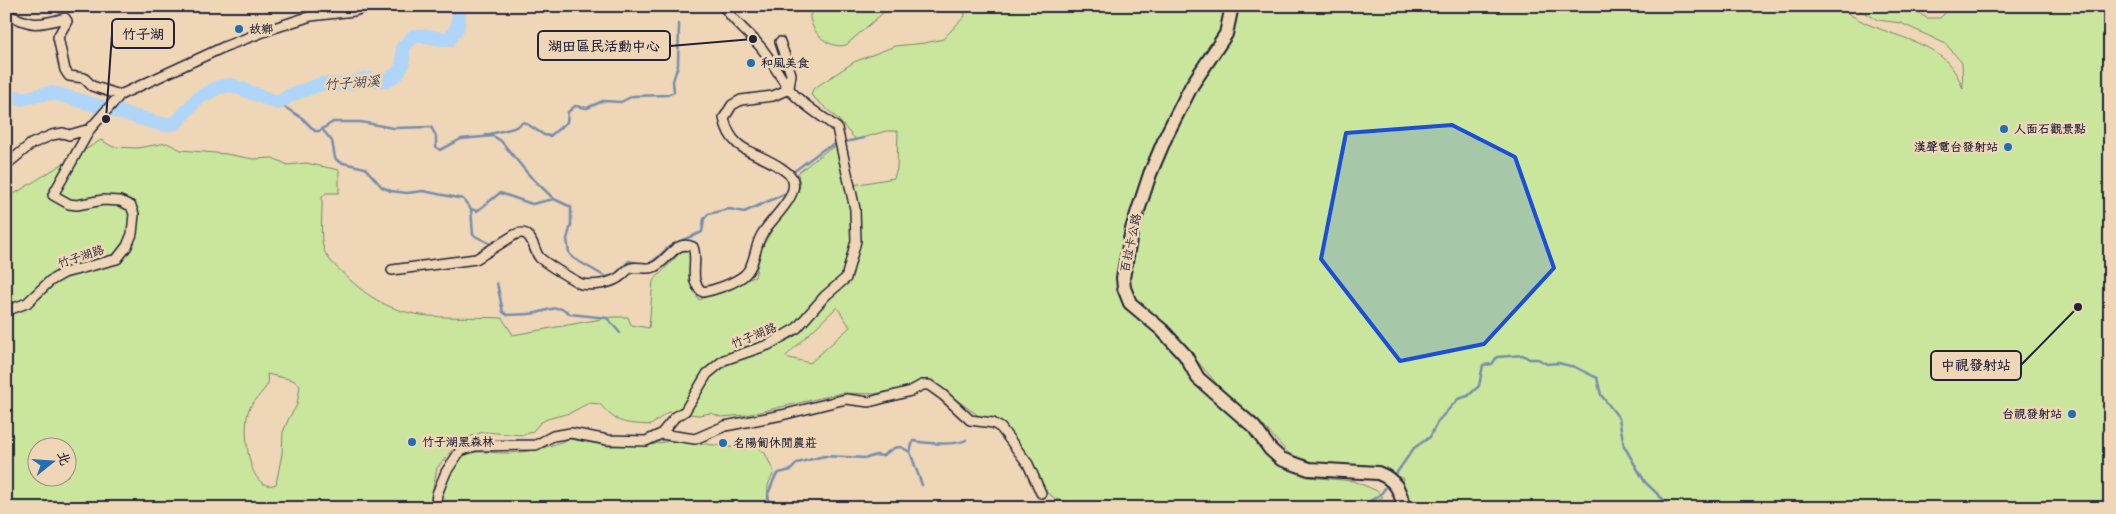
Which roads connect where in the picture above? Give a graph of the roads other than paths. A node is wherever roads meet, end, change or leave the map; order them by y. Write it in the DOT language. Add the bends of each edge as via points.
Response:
graph roads {
  1 [pos="369,6"];
  2 [pos="724,6"];
  3 [pos="1232,6"];
  4 [pos="6,14"];
  5 [pos="780,42"];
  6 [pos="789,89"];
  7 [pos="120,95"];
  8 [pos="90,129"];
  9 [pos="6,165"];
  10 [pos="392,270"];
  11 [pos="6,311"];
  12 [pos="661,434"];
  13 [pos="1041,494"];
  14 [pos="438,508"];
  15 [pos="1404,508"];
  1 -- 7 [label="street, 竹子湖路" via="311,16 274,28 226,46"];
  2 -- 6 [label="street, 竹子湖路" via="759,44"];
  3 -- 15 [label="main road, 百拉卡公路" via="1226,34 1192,84 1150,174 1132,229 1124,288 1130,303 1185,355 1198,378 1254,428 1281,459 1309,469 1387,476 1400,490"];
  4 -- 7 [label="street" via="33,25 65,18 67,21 58,37 64,70 69,76 84,78 92,86"];
  5 -- 6 [label="street" via="790,74"];
  6 -- 10 [label="street" via="773,96 741,100 732,105 724,118 726,127 742,148 762,156 792,176 794,185 793,194 761,235 751,265 743,276 703,292 694,282 695,253 687,244 652,268 631,268 614,281 589,286 538,257 530,239 522,234 511,237 476,259"];
  6 -- 12 [label="street, 竹子湖路" via="837,128 855,209 856,241 846,278 825,296 798,328 785,337 724,360 707,374 685,411 675,417"];
  7 -- 8 [label="street, 竹子湖路"];
  8 -- 9 [label="street" via="69,135 52,135 31,144"];
  8 -- 11 [label="street, 竹子湖路" via="54,195 77,206 103,200 120,201 131,206 134,214 128,246 117,259 64,273 27,303"];
  12 -- 13 [label="street" via="695,439 724,426 846,399 870,402 929,385 970,420 993,423 1002,428 1028,464"];
  12 -- 14 [label="street" via="646,441 608,440 571,433 552,436 536,445 475,446 460,451 446,472 436,494"];
}
